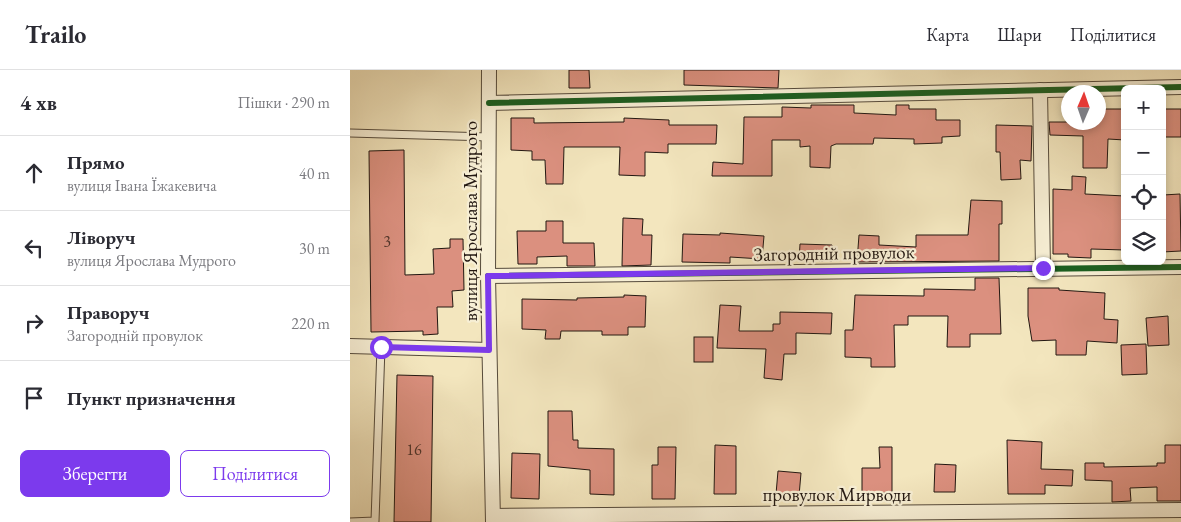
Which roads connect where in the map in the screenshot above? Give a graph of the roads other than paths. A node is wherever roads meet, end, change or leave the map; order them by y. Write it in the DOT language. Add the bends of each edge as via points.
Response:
graph roads {
  1 [pos="489,70"];
  2 [pos="1181,87"];
  3 [pos="1040,90"];
  4 [pos="489,103"];
  5 [pos="350,133"];
  6 [pos="489,137"];
  7 [pos="1181,267"];
  8 [pos="1043,268"];
  9 [pos="488,276"];
  10 [pos="350,346"];
  11 [pos="381,347"];
  12 [pos="489,350"];
  13 [pos="1181,510"];
  14 [pos="493,519"];
  15 [pos="350,522"];
  1 -- 4 [label="street, вулиця Ярослава Мудрого"];
  2 -- 3 [label="street"];
  3 -- 4 [label="street"];
  3 -- 8 [label="street"];
  4 -- 6 [label="street, вулиця Ярослава Мудрого"];
  5 -- 6 [label="lane"];
  6 -- 9 [label="street, вулиця Ярослава Мудрого"];
  7 -- 8 [label="street, Загородній провулок"];
  8 -- 9 [label="street, Загородній провулок"];
  9 -- 12 [label="street, вулиця Ярослава Мудрого"];
  10 -- 11 [label="street"];
  11 -- 12 [label="street"];
  11 -- 15 [label="lane" via="375,521"];
  12 -- 14 [label="street, вулиця Ярослава Мудрого"];
  13 -- 14 [label="street, провулок Мирводи"];
}
